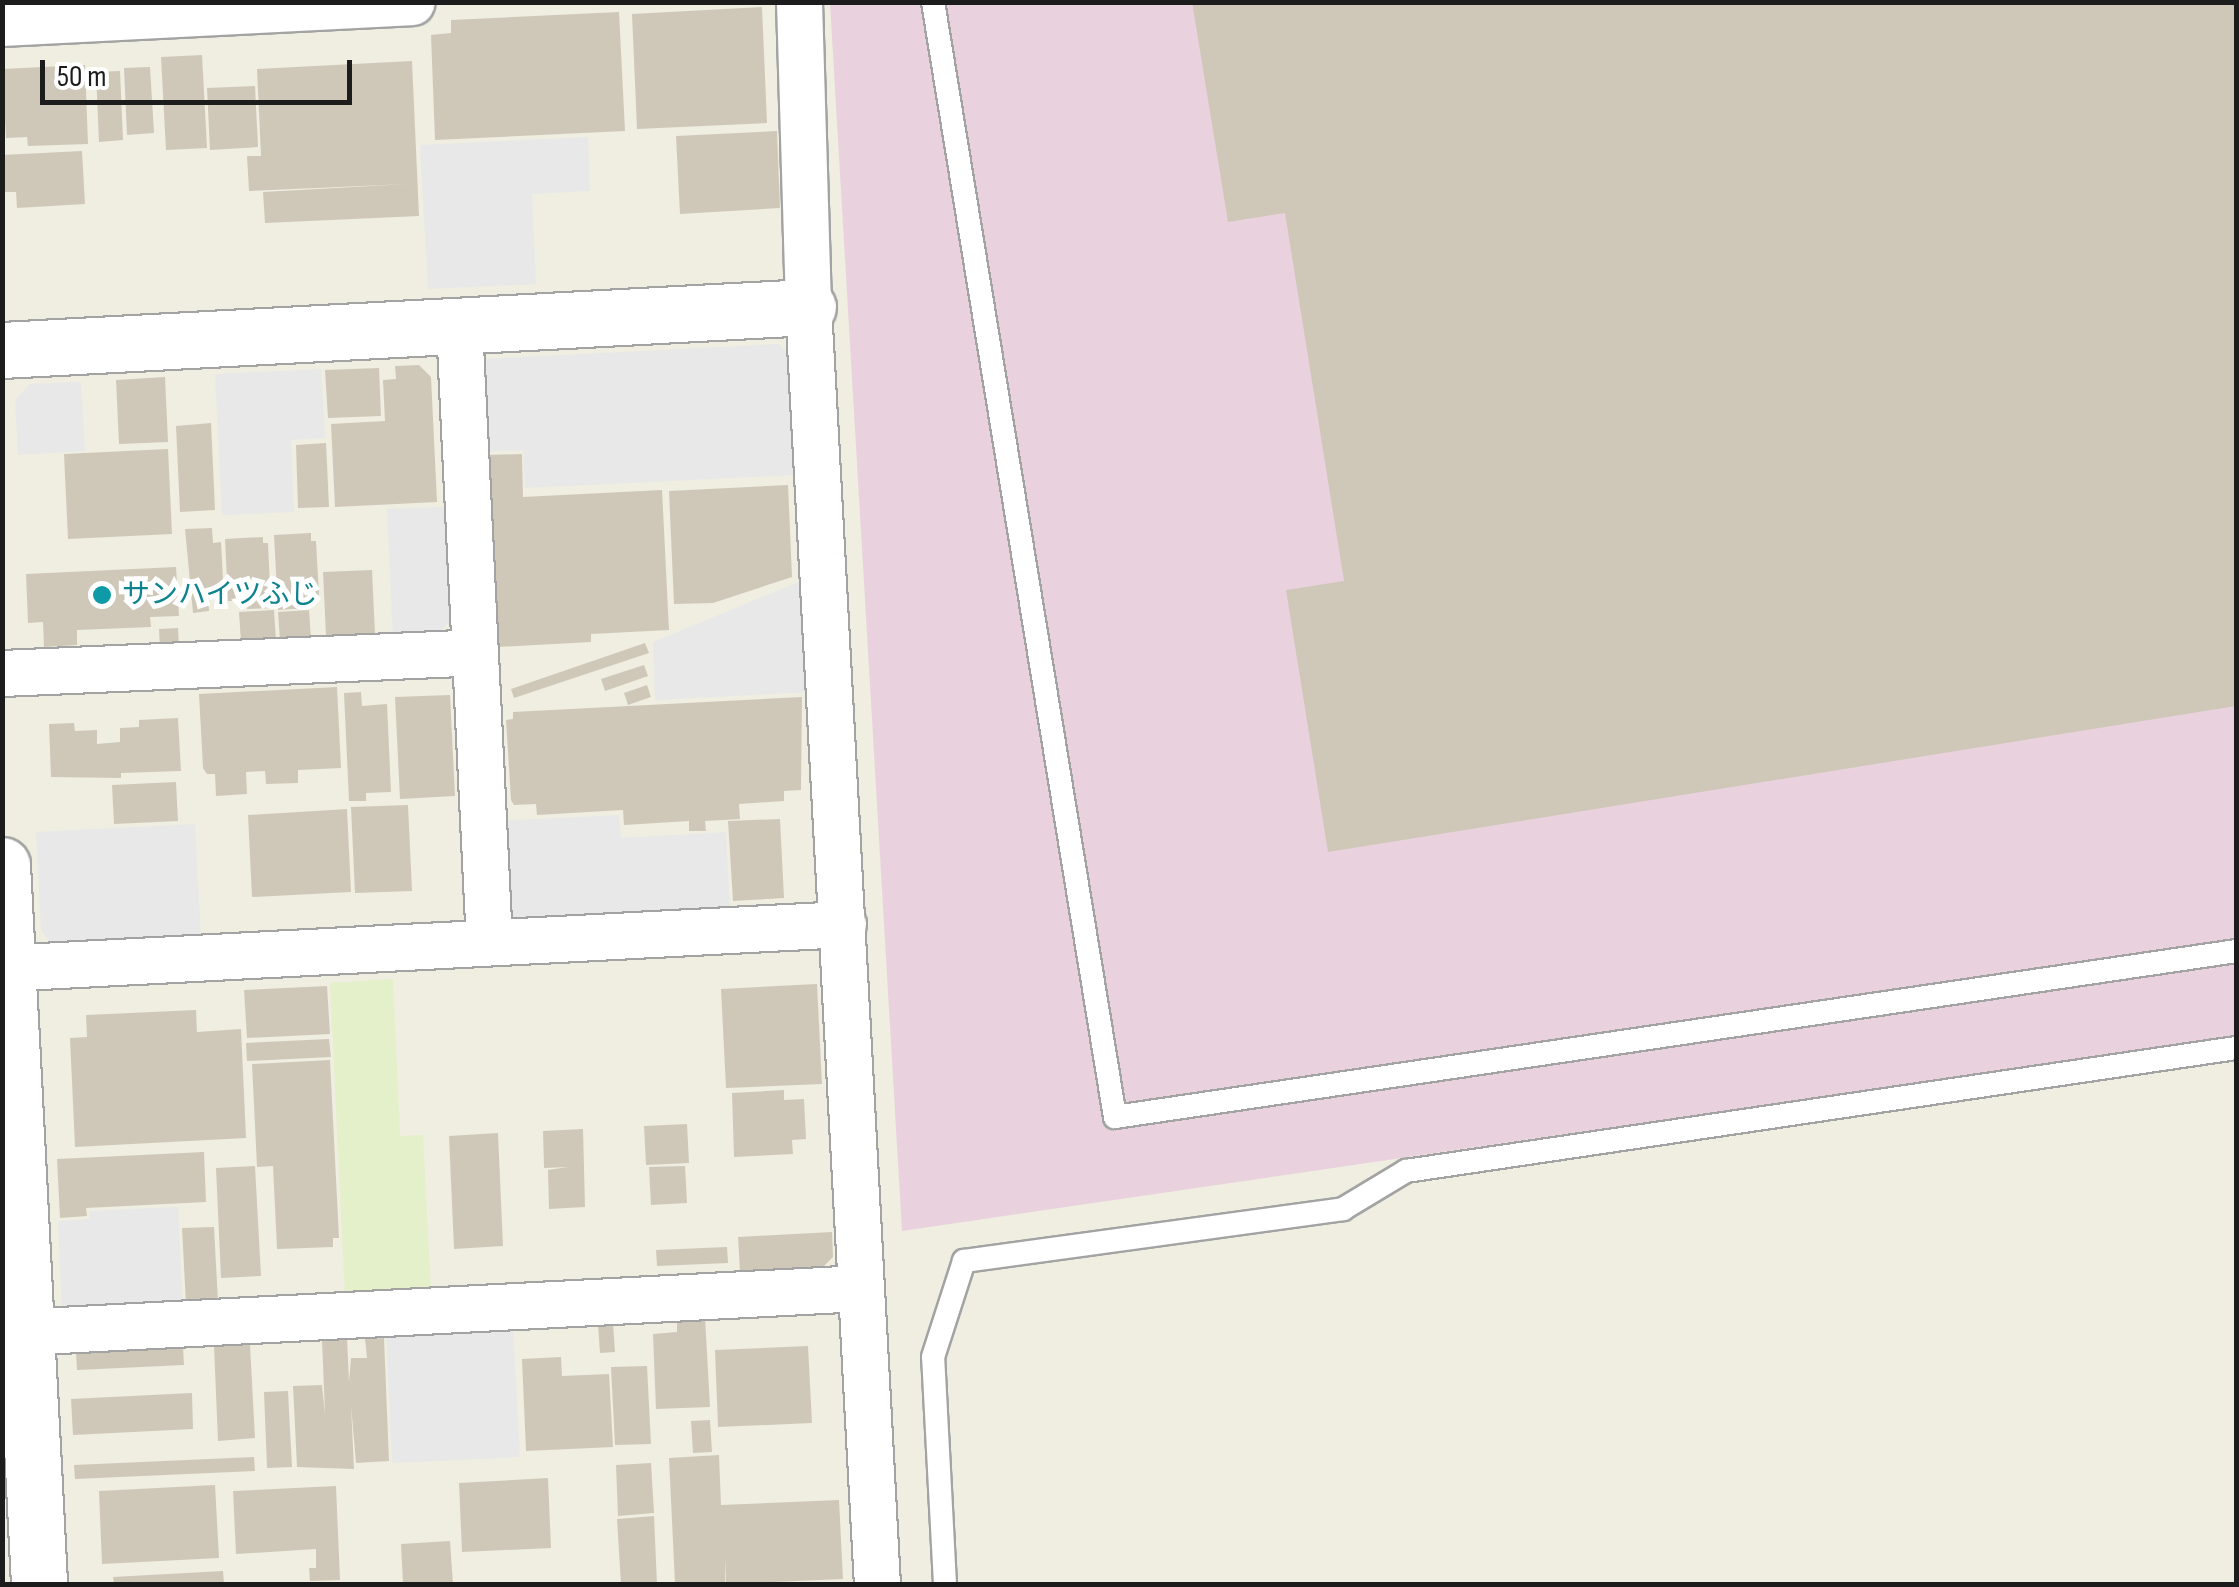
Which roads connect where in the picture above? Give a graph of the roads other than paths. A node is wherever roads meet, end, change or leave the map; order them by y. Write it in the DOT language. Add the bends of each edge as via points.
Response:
graph roads {
  1 [pos="410,2"];
  2 [pos="799,2"];
  3 [pos="933,2"];
  4 [pos="2,24"];
  5 [pos="808,307"];
  6 [pos="459,325"];
  7 [pos="2,350"];
  8 [pos="475,652"];
  9 [pos="2,673"];
  10 [pos="2,864"];
  11 [pos="843,924"];
  12 [pos="489,942"];
  13 [pos="2236,950"];
  14 [pos="5,968"];
  15 [pos="2236,1048"];
  16 [pos="860,1288"];
  17 [pos="15,1332"];
  18 [pos="40,1584"];
  19 [pos="878,1584"];
  20 [pos="946,1584"];
  1 -- 4 [label="street"];
  2 -- 5 [label="street"];
  3 -- 13 [label="lane" via="1115,1117"];
  5 -- 6 [label="street"];
  5 -- 11 [label="street"];
  6 -- 7 [label="street"];
  6 -- 8 [label="street"];
  8 -- 9 [label="street"];
  8 -- 12 [label="street"];
  10 -- 14 [label="street"];
  11 -- 12 [label="street"];
  11 -- 16 [label="street"];
  12 -- 14 [label="street"];
  14 -- 17 [label="street"];
  15 -- 20 [label="lane" via="1406,1171 1343,1209 964,1261 933,1358"];
  16 -- 17 [label="street"];
  16 -- 19 [label="street"];
  17 -- 18 [label="street"];
}
